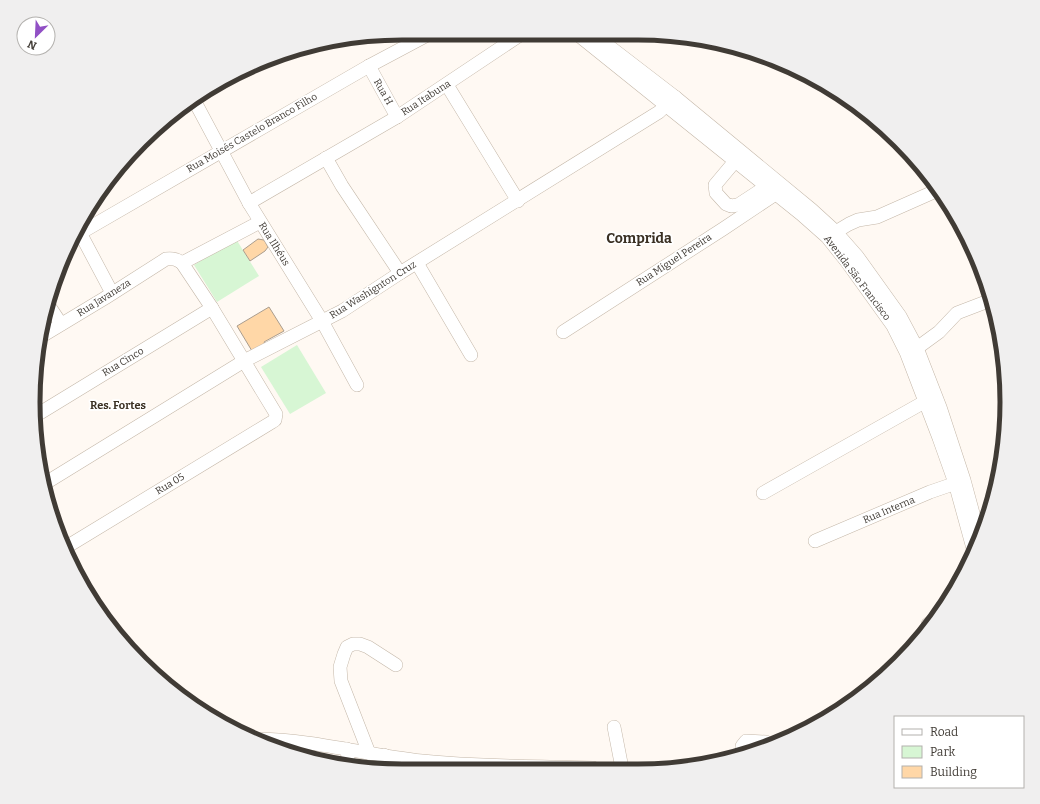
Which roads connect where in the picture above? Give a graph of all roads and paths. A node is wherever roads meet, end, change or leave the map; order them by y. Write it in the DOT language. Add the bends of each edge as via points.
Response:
graph roads {
  1 [pos="418,40"];
  2 [pos="513,40"];
  3 [pos="585,40"];
  4 [pos="600,40"];
  5 [pos="369,66"];
  6 [pos="447,85"];
  7 [pos="671,101"];
  8 [pos="196,104"];
  9 [pos="397,117"];
  10 [pos="221,152"];
  11 [pos="734,154"];
  12 [pos="326,158"];
  13 [pos="776,189"];
  14 [pos="933,192"];
  15 [pos="518,201"];
  16 [pos="249,203"];
  17 [pos="260,222"];
  18 [pos="84,229"];
  19 [pos="831,234"];
  20 [pos="80,236"];
  21 [pos="182,263"];
  22 [pos="417,263"];
  23 [pos="400,273"];
  24 [pos="112,293"];
  25 [pos="986,302"];
  26 [pos="212,308"];
  27 [pos="52,310"];
  28 [pos="322,321"];
  29 [pos="61,324"];
  30 [pos="563,332"];
  31 [pos="47,333"];
  32 [pos="912,350"];
  33 [pos="471,356"];
  34 [pos="244,361"];
  35 [pos="357,385"];
  36 [pos="926,401"];
  37 [pos="40,413"];
  38 [pos="49,481"];
  39 [pos="959,482"];
  40 [pos="763,493"];
  41 [pos="976,530"];
  42 [pos="815,541"];
  43 [pos="972,542"];
  44 [pos="70,545"];
  45 [pos="396,665"];
  46 [pos="614,727"];
  47 [pos="273,740"];
  48 [pos="762,742"];
  49 [pos="347,749"];
  50 [pos="742,749"];
  51 [pos="369,753"];
  52 [pos="348,760"];
  53 [pos="384,762"];
  54 [pos="460,764"];
  55 [pos="621,764"];
  1 -- 5 [label="street, Rua Moisés Castelo Branco Filho"];
  2 -- 6 [label="street, Rua Itabuna"];
  3 -- 7 [label="street, Avenida São Francisco"];
  4 -- 7 [label="street, Avenida São Francisco"];
  5 -- 9 [label="street, Rua H"];
  5 -- 10 [label="street, Rua Moisés Castelo Branco Filho"];
  6 -- 9 [label="street, Rua Itabuna"];
  6 -- 15 [label="street"];
  7 -- 11 [label="street, Avenida São Francisco"];
  7 -- 15 [label="street, Rua Washignton Cruz"];
  8 -- 10 [label="street, Rua Ilhéus"];
  9 -- 12 [label="street, Rua Itabuna"];
  10 -- 16 [label="street, Rua Ilhéus"];
  10 -- 18 [label="street, Rua Moisés Castelo Branco Filho"];
  11 -- 13 [label="street, Avenida São Francisco"];
  11 -- 13 [label="street, Avenida São Francisco"];
  11 -- 13 [label="street" via="715,185 716,193 726,204 738,205"];
  12 -- 16 [label="street, Rua Itabuna"];
  12 -- 23 [label="street"];
  13 -- 19 [label="street, Avenida São Francisco"];
  13 -- 30 [label="street, Rua Miguel Pereira"];
  14 -- 19 [label="street" via="877,217 858,220"];
  15 -- 22 [label="street, Rua Washignton Cruz"];
  16 -- 17 [label="street, Rua Ilhéus"];
  17 -- 21 [label="street"];
  17 -- 28 [label="street, Rua Ilhéus"];
  19 -- 32 [label="street, Avenida São Francisco"];
  20 -- 24 [label="street"];
  21 -- 24 [label="street, Rua Javaneza" via="173,258 166,259"];
  21 -- 26 [label="street"];
  22 -- 23 [label="street, Rua Washignton Cruz"];
  22 -- 33 [label="street"];
  23 -- 28 [label="street, Rua Washignton Cruz"];
  24 -- 29 [label="street, Rua Javaneza"];
  25 -- 32 [label="street" via="957,313 939,332"];
  26 -- 34 [label="street"];
  26 -- 37 [label="street, Rua Cinco"];
  27 -- 29 [label="street"];
  28 -- 34 [label="street, Rua Washignton Cruz"];
  28 -- 35 [label="street, Rua Ilhéus"];
  29 -- 31 [label="street, Rua Javaneza"];
  32 -- 36 [label="street, Avenida São Francisco"];
  32 -- 39 [label="street, Avenida São Francisco" via="940,406"];
  34 -- 38 [label="street, Rua Washignton Cruz"];
  34 -- 44 [label="street, Rua 05" via="275,410 276,418"];
  36 -- 39 [label="street, Avenida São Francisco"];
  36 -- 40 [label="street"];
  39 -- 41 [label="street, Avenida São Francisco"];
  39 -- 42 [label="street, Rua Interna"];
  39 -- 43 [label="street, Avenida São Francisco"];
  45 -- 51 [label="street" via="368,647 353,644 347,647 340,667 341,681"];
  46 -- 55 [label="street"];
  47 -- 49 [label="street"];
  48 -- 50 [label="street" via="746,741"];
  49 -- 51 [label="street"];
  49 -- 52 [label="street"];
  51 -- 53 [label="street"];
  53 -- 54 [label="street" via="423,761"];
}
